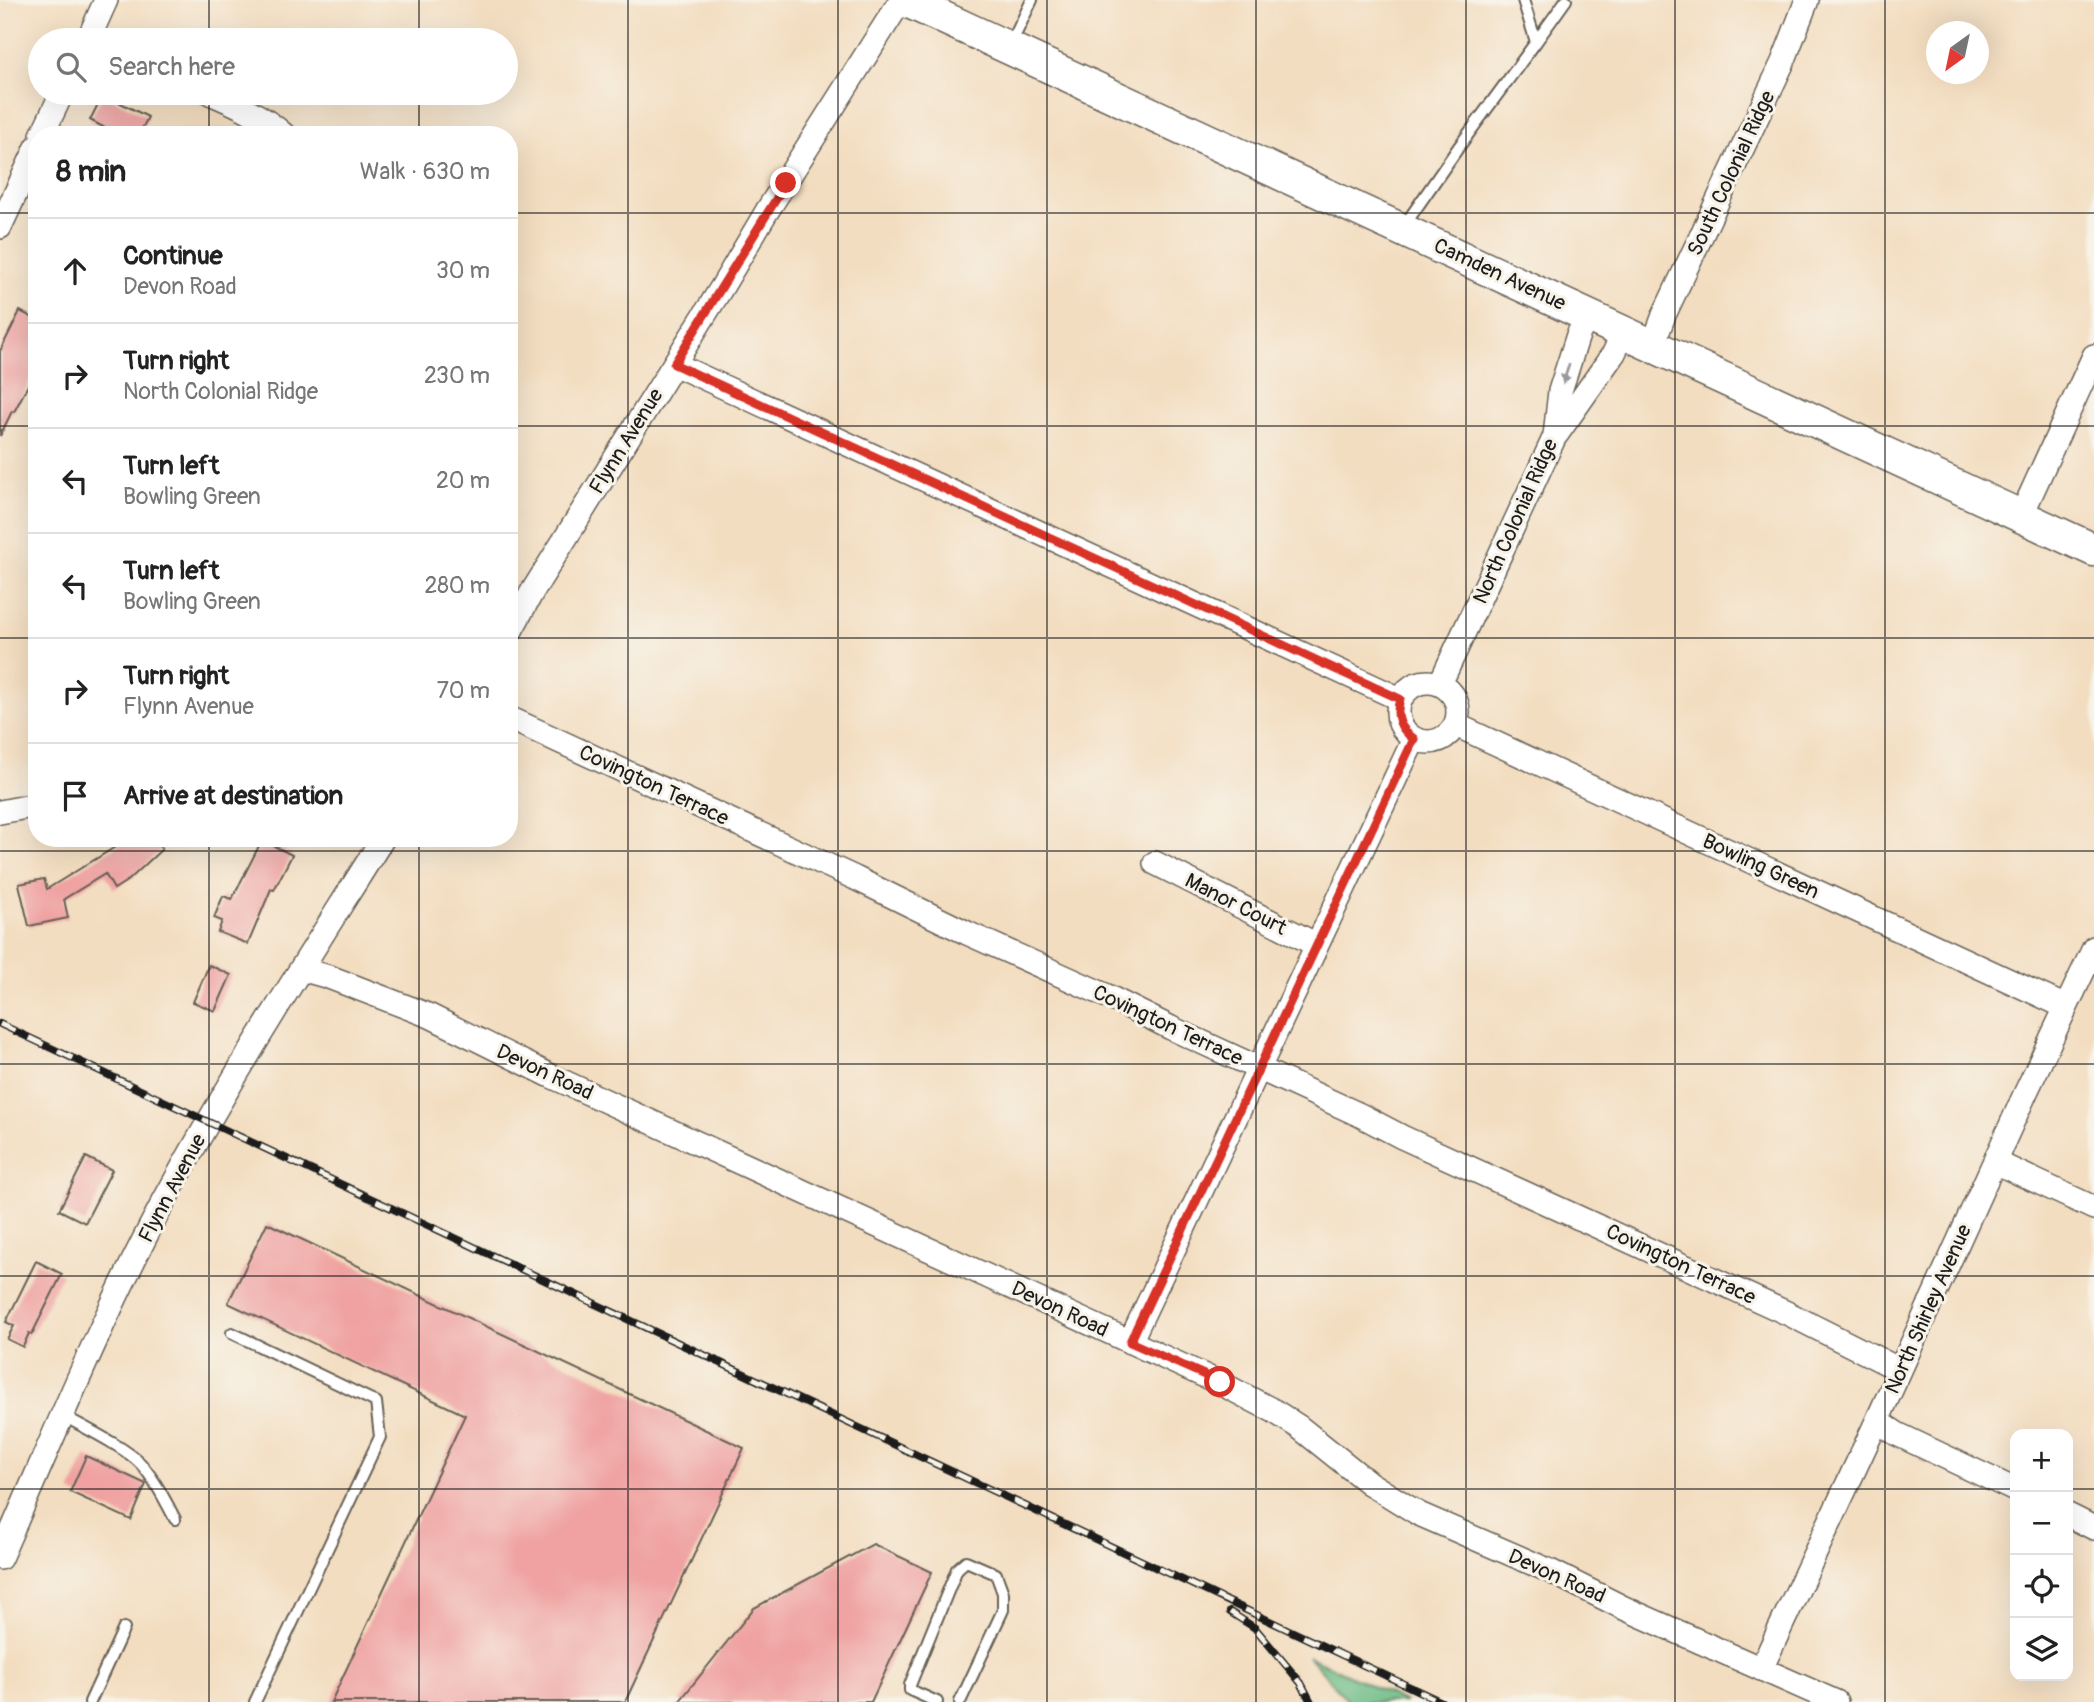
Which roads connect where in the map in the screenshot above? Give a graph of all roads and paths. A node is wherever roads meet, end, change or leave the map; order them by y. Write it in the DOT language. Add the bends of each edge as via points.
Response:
graph roads {
  1 [pos="106,0"];
  2 [pos="903,0"];
  3 [pos="1032,0"];
  4 [pos="1523,0"];
  5 [pos="1566,0"];
  6 [pos="1807,0"];
  7 [pos="94,28"];
  8 [pos="1536,42"];
  9 [pos="1009,48"];
  10 [pos="56,105"];
  11 [pos="236,105"];
  12 [pos="46,126"];
  13 [pos="274,126"];
  14 [pos="28,166"];
  15 [pos="1,222"];
  16 [pos="1402,229"];
  17 [pos="1588,315"];
  18 [pos="1624,332"];
  19 [pos="1653,345"];
  20 [pos="2094,356"];
  21 [pos="674,364"];
  22 [pos="1555,436"];
  23 [pos="2021,516"];
  24 [pos="2094,550"];
  25 [pos="518,618"];
  26 [pos="1440,684"];
  27 [pos="1400,699"];
  28 [pos="518,722"];
  29 [pos="1456,725"];
  30 [pos="1414,739"];
  31 [pos="28,807"];
  32 [pos="0,812"];
  33 [pos="377,847"];
  34 [pos="1155,863"];
  35 [pos="1317,945"];
  36 [pos="2094,948"];
  37 [pos="301,969"];
  38 [pos="2066,1007"];
  39 [pos="1259,1068"];
  40 [pos="1995,1162"];
  41 [pos="2094,1208"];
  42 [pos="232,1333"];
  43 [pos="1130,1342"];
  44 [pos="1900,1370"];
  45 [pos="62,1415"];
  46 [pos="1877,1421"];
  47 [pos="2010,1488"];
  48 [pos="2073,1518"];
  49 [pos="175,1519"];
  50 [pos="6,1525"];
  51 [pos="2094,1528"];
  52 [pos="0,1558"];
  53 [pos="124,1628"];
  54 [pos="1761,1669"];
  55 [pos="90,1702"];
  56 [pos="255,1702"];
  57 [pos="937,1702"];
  58 [pos="960,1702"];
  59 [pos="1836,1702"];
  1 -- 7 [label="street"];
  2 -- 9 [label="main road, Camden Avenue"];
  2 -- 21 [label="street, Flynn Avenue"];
  3 -- 9 [label="lane"];
  4 -- 8 [label="lane"];
  5 -- 8 [label="lane"];
  6 -- 19 [label="street, South Colonial Ridge"];
  8 -- 16 [label="lane"];
  9 -- 16 [label="main road, Camden Avenue"];
  10 -- 12 [label="street"];
  11 -- 13 [label="street"];
  14 -- 15 [label="street"];
  16 -- 17 [label="main road, Camden Avenue"];
  17 -- 18 [label="main road, Camden Avenue"];
  17 -- 22 [label="street, North Colonial Ridge, one-way" via="1560,390"];
  18 -- 19 [label="main road, Camden Avenue"];
  18 -- 22 [label="street"];
  19 -- 23 [label="main road, Camden Avenue"];
  20 -- 23 [label="street"];
  21 -- 25 [label="street, Flynn Avenue"];
  21 -- 27 [label="street"];
  22 -- 26 [label="street, North Colonial Ridge"];
  23 -- 24 [label="main road, Camden Avenue"];
  26 -- 27 [label="street" via="1417,683"];
  26 -- 29 [label="street" via="1454,696"];
  27 -- 30 [label="street" via="1401,726"];
  28 -- 39 [label="street, Covington Terrace"];
  29 -- 30 [label="street" via="1433,742"];
  29 -- 38 [label="street, Bowling Green"];
  30 -- 35 [label="street"];
  31 -- 32 [label="street"];
  33 -- 37 [label="street, Flynn Avenue"];
  34 -- 35 [label="street, Manor Court"];
  35 -- 39 [label="street"];
  36 -- 38 [label="street, North Shirley Avenue"];
  37 -- 43 [label="street, Devon Road" via="421,1012"];
  37 -- 45 [label="street, Flynn Avenue" via="163,1203"];
  38 -- 40 [label="street, North Shirley Avenue"];
  39 -- 43 [label="street"];
  39 -- 44 [label="street, Covington Terrace"];
  40 -- 41 [label="street"];
  40 -- 44 [label="street, North Shirley Avenue"];
  42 -- 56 [label="lane" via="376,1402 380,1437"];
  43 -- 54 [label="street, Devon Road" via="1274,1411 1369,1483 1419,1514"];
  44 -- 46 [label="street, North Shirley Avenue"];
  45 -- 49 [label="lane" via="139,1462"];
  45 -- 50 [label="street, Flynn Avenue"];
  46 -- 47 [label="street"];
  46 -- 54 [label="street, North Shirley Avenue"];
  48 -- 51 [label="street"];
  50 -- 52 [label="street, Flynn Avenue"];
  53 -- 55 [label="lane"];
  54 -- 59 [label="street, Devon Road"];
  57 -- 58 [label="lane" via="910,1690 910,1685 957,1569 966,1561 996,1574 1003,1610"];
}
